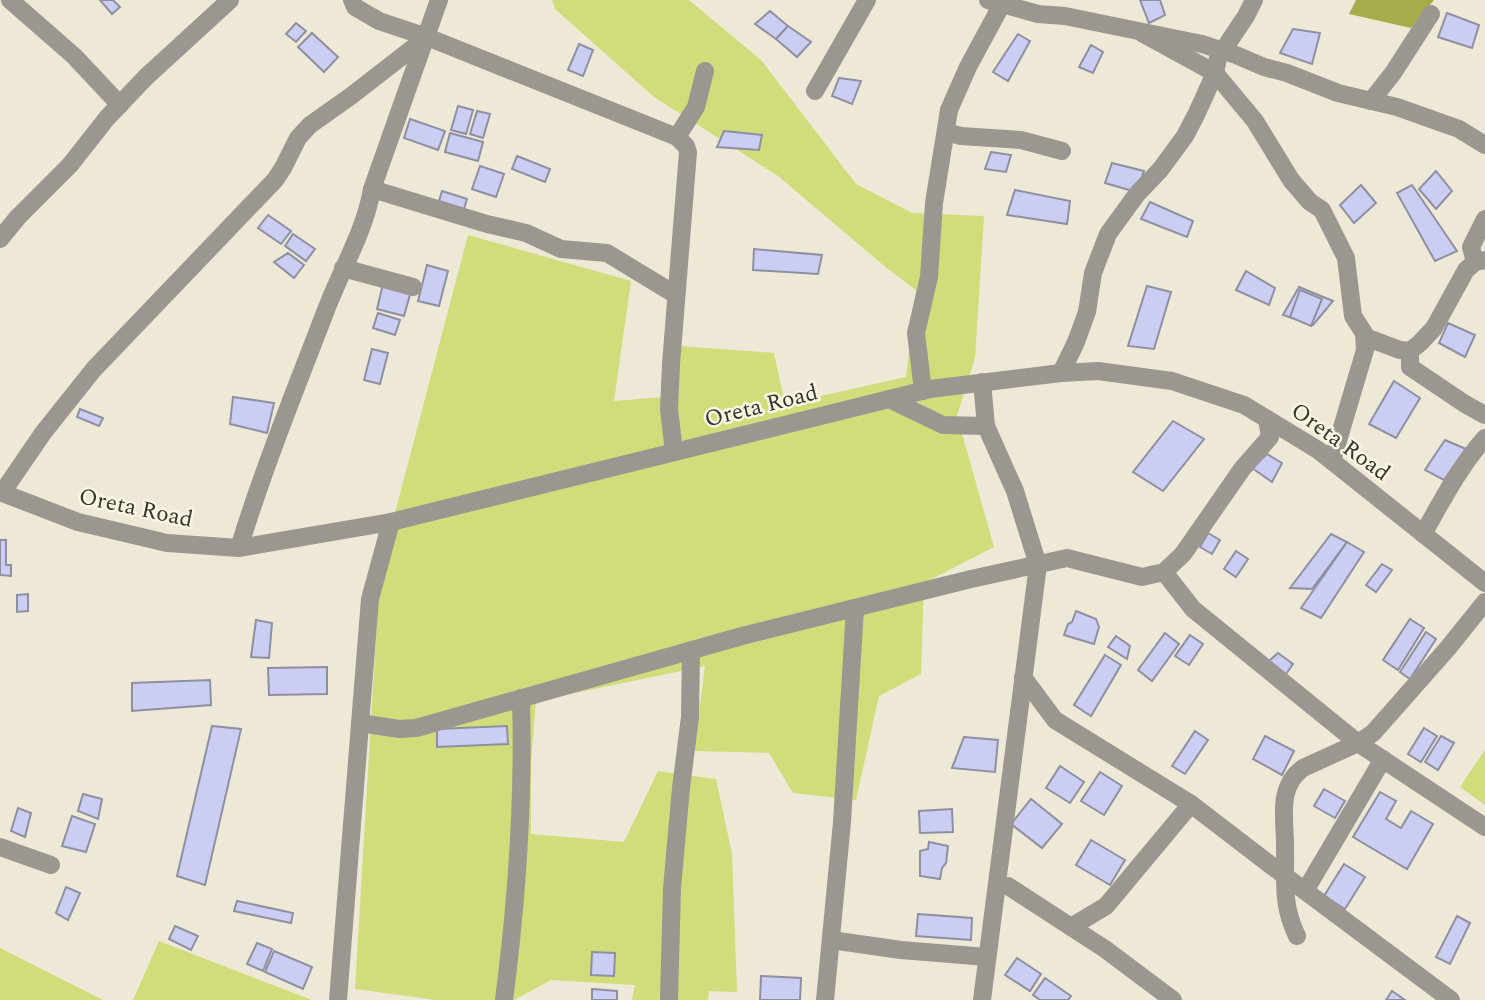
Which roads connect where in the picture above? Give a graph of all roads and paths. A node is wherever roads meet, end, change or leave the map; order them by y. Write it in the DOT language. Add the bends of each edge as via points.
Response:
graph roads {
  1 [pos="10,0"];
  2 [pos="230,0"];
  3 [pos="352,0"];
  4 [pos="439,0"];
  5 [pos="867,0"];
  6 [pos="1254,0"];
  7 [pos="995,2"];
  8 [pos="1053,7"];
  9 [pos="1432,15"];
  10 [pos="1142,33"];
  11 [pos="426,37"];
  12 [pos="1222,50"];
  13 [pos="705,71"];
  14 [pos="1215,73"];
  15 [pos="815,91"];
  16 [pos="1371,101"];
  17 [pos="120,105"];
  18 [pos="946,132"];
  19 [pos="677,137"];
  20 [pos="1485,145"];
  21 [pos="1062,151"];
  22 [pos="372,189"];
  23 [pos="1485,219"];
  24 [pos="0,239"];
  25 [pos="1480,261"];
  26 [pos="343,268"];
  27 [pos="413,287"];
  28 [pos="676,295"];
  29 [pos="1365,337"];
  30 [pos="1410,351"];
  31 [pos="1061,373"];
  32 [pos="982,382"];
  33 [pos="923,391"];
  34 [pos="889,399"];
  35 [pos="1485,415"];
  36 [pos="1267,419"];
  37 [pos="986,426"];
  38 [pos="1485,438"];
  39 [pos="674,452"];
  40 [pos="1332,461"];
  41 [pos="1,493"];
  42 [pos="391,522"];
  43 [pos="1423,534"];
  44 [pos="239,548"];
  45 [pos="1038,565"];
  46 [pos="1164,572"];
  47 [pos="1485,583"];
  48 [pos="1485,602"];
  49 [pos="855,608"];
  50 [pos="691,650"];
  51 [pos="1023,677"];
  52 [pos="521,698"];
  53 [pos="360,723"];
  54 [pos="1358,743"];
  55 [pos="1382,759"];
  56 [pos="1191,804"];
  57 [pos="1485,827"];
  58 [pos="0,847"];
  59 [pos="51,865"];
  60 [pos="1284,876"];
  61 [pos="1008,886"];
  62 [pos="1305,891"];
  63 [pos="1071,927"];
  64 [pos="1297,936"];
  65 [pos="831,940"];
  66 [pos="987,957"];
  67 [pos="338,1000"];
  68 [pos="504,1000"];
  69 [pos="669,1000"];
  70 [pos="825,1000"];
  71 [pos="982,1000"];
  72 [pos="1173,1000"];
  73 [pos="1451,1000"];
  1 -- 17 [label="street" via="74,56"];
  2 -- 17 [label="street"];
  3 -- 11 [label="street" via="355,7 379,21"];
  4 -- 11 [label="street"];
  5 -- 15 [label="street"];
  6 -- 12 [label="street"];
  7 -- 8 [label="street" via="1038,14"];
  7 -- 18 [label="street" via="949,110"];
  8 -- 10 [label="street" via="1065,16"];
  9 -- 16 [label="street"];
  10 -- 12 [label="street"];
  10 -- 14 [label="street"];
  11 -- 19 [label="street"];
  11 -- 22 [label="street"];
  11 -- 41 [label="street" via="310,125 275,180 94,369"];
  12 -- 14 [label="street"];
  12 -- 16 [label="street"];
  13 -- 19 [label="street" via="696,107"];
  14 -- 29 [label="street" via="1255,121 1291,180 1322,210 1346,258 1353,316"];
  14 -- 31 [label="street" via="1185,136 1108,234 1093,273 1087,312"];
  16 -- 20 [label="street" via="1459,129"];
  17 -- 24 [label="street"];
  18 -- 21 [label="street" via="1021,140"];
  18 -- 33 [label="street" via="934,203 929,277 916,334"];
  19 -- 28 [label="street" via="688,152"];
  22 -- 26 [label="street"];
  22 -- 28 [label="street" via="526,233 561,249 607,253"];
  23 -- 25 [label="street" via="1471,247"];
  25 -- 30 [label="street" via="1466,270 1434,328"];
  26 -- 27 [label="street"];
  26 -- 44 [label="street"];
  28 -- 39 [label="street" via="669,409"];
  29 -- 30 [label="street"];
  29 -- 40 [label="street"];
  30 -- 35 [label="street" via="1410,367"];
  31 -- 32 [label="street, Oreta Road"];
  31 -- 36 [label="street, Oreta Road" via="1098,372 1172,381 1244,405"];
  32 -- 33 [label="street, Oreta Road"];
  32 -- 37 [label="street"];
  33 -- 34 [label="street, Oreta Road"];
  34 -- 37 [label="street" via="943,425"];
  34 -- 39 [label="street, Oreta Road"];
  36 -- 40 [label="street, Oreta Road"];
  36 -- 46 [label="street" via="1270,437 1241,469 1184,554"];
  37 -- 45 [label="street" via="1015,491"];
  38 -- 43 [label="street"];
  39 -- 42 [label="street, Oreta Road"];
  40 -- 43 [label="street, Oreta Road"];
  41 -- 44 [label="street, Oreta Road" via="78,522 167,543"];
  42 -- 44 [label="street, Oreta Road"];
  42 -- 53 [label="street" via="370,599"];
  43 -- 47 [label="street, Oreta Road"];
  45 -- 46 [label="street" via="1067,558 1142,577"];
  45 -- 49 [label="street"];
  45 -- 51 [label="street"];
  46 -- 54 [label="street" via="1193,609"];
  48 -- 54 [label="street" via="1373,733"];
  49 -- 50 [label="street"];
  49 -- 65 [label="street"];
  50 -- 52 [label="street"];
  50 -- 69 [label="street" via="690,718 672,888"];
  51 -- 56 [label="street" via="1055,720"];
  51 -- 66 [label="street"];
  52 -- 53 [label="street" via="416,728"];
  52 -- 68 [label="street" via="522,799"];
  53 -- 67 [label="street"];
  54 -- 55 [label="street"];
  54 -- 60 [label="street" via="1303,768 1292,779 1283,811"];
  55 -- 57 [label="street"];
  55 -- 62 [label="street"];
  56 -- 60 [label="street"];
  56 -- 63 [label="street" via="1106,906"];
  58 -- 59 [label="street"];
  60 -- 62 [label="street"];
  60 -- 64 [label="street" via="1287,908"];
  61 -- 63 [label="street"];
  62 -- 73 [label="street"];
  63 -- 72 [label="street"];
  65 -- 66 [label="street"];
  65 -- 70 [label="street"];
  66 -- 71 [label="street"];
}
